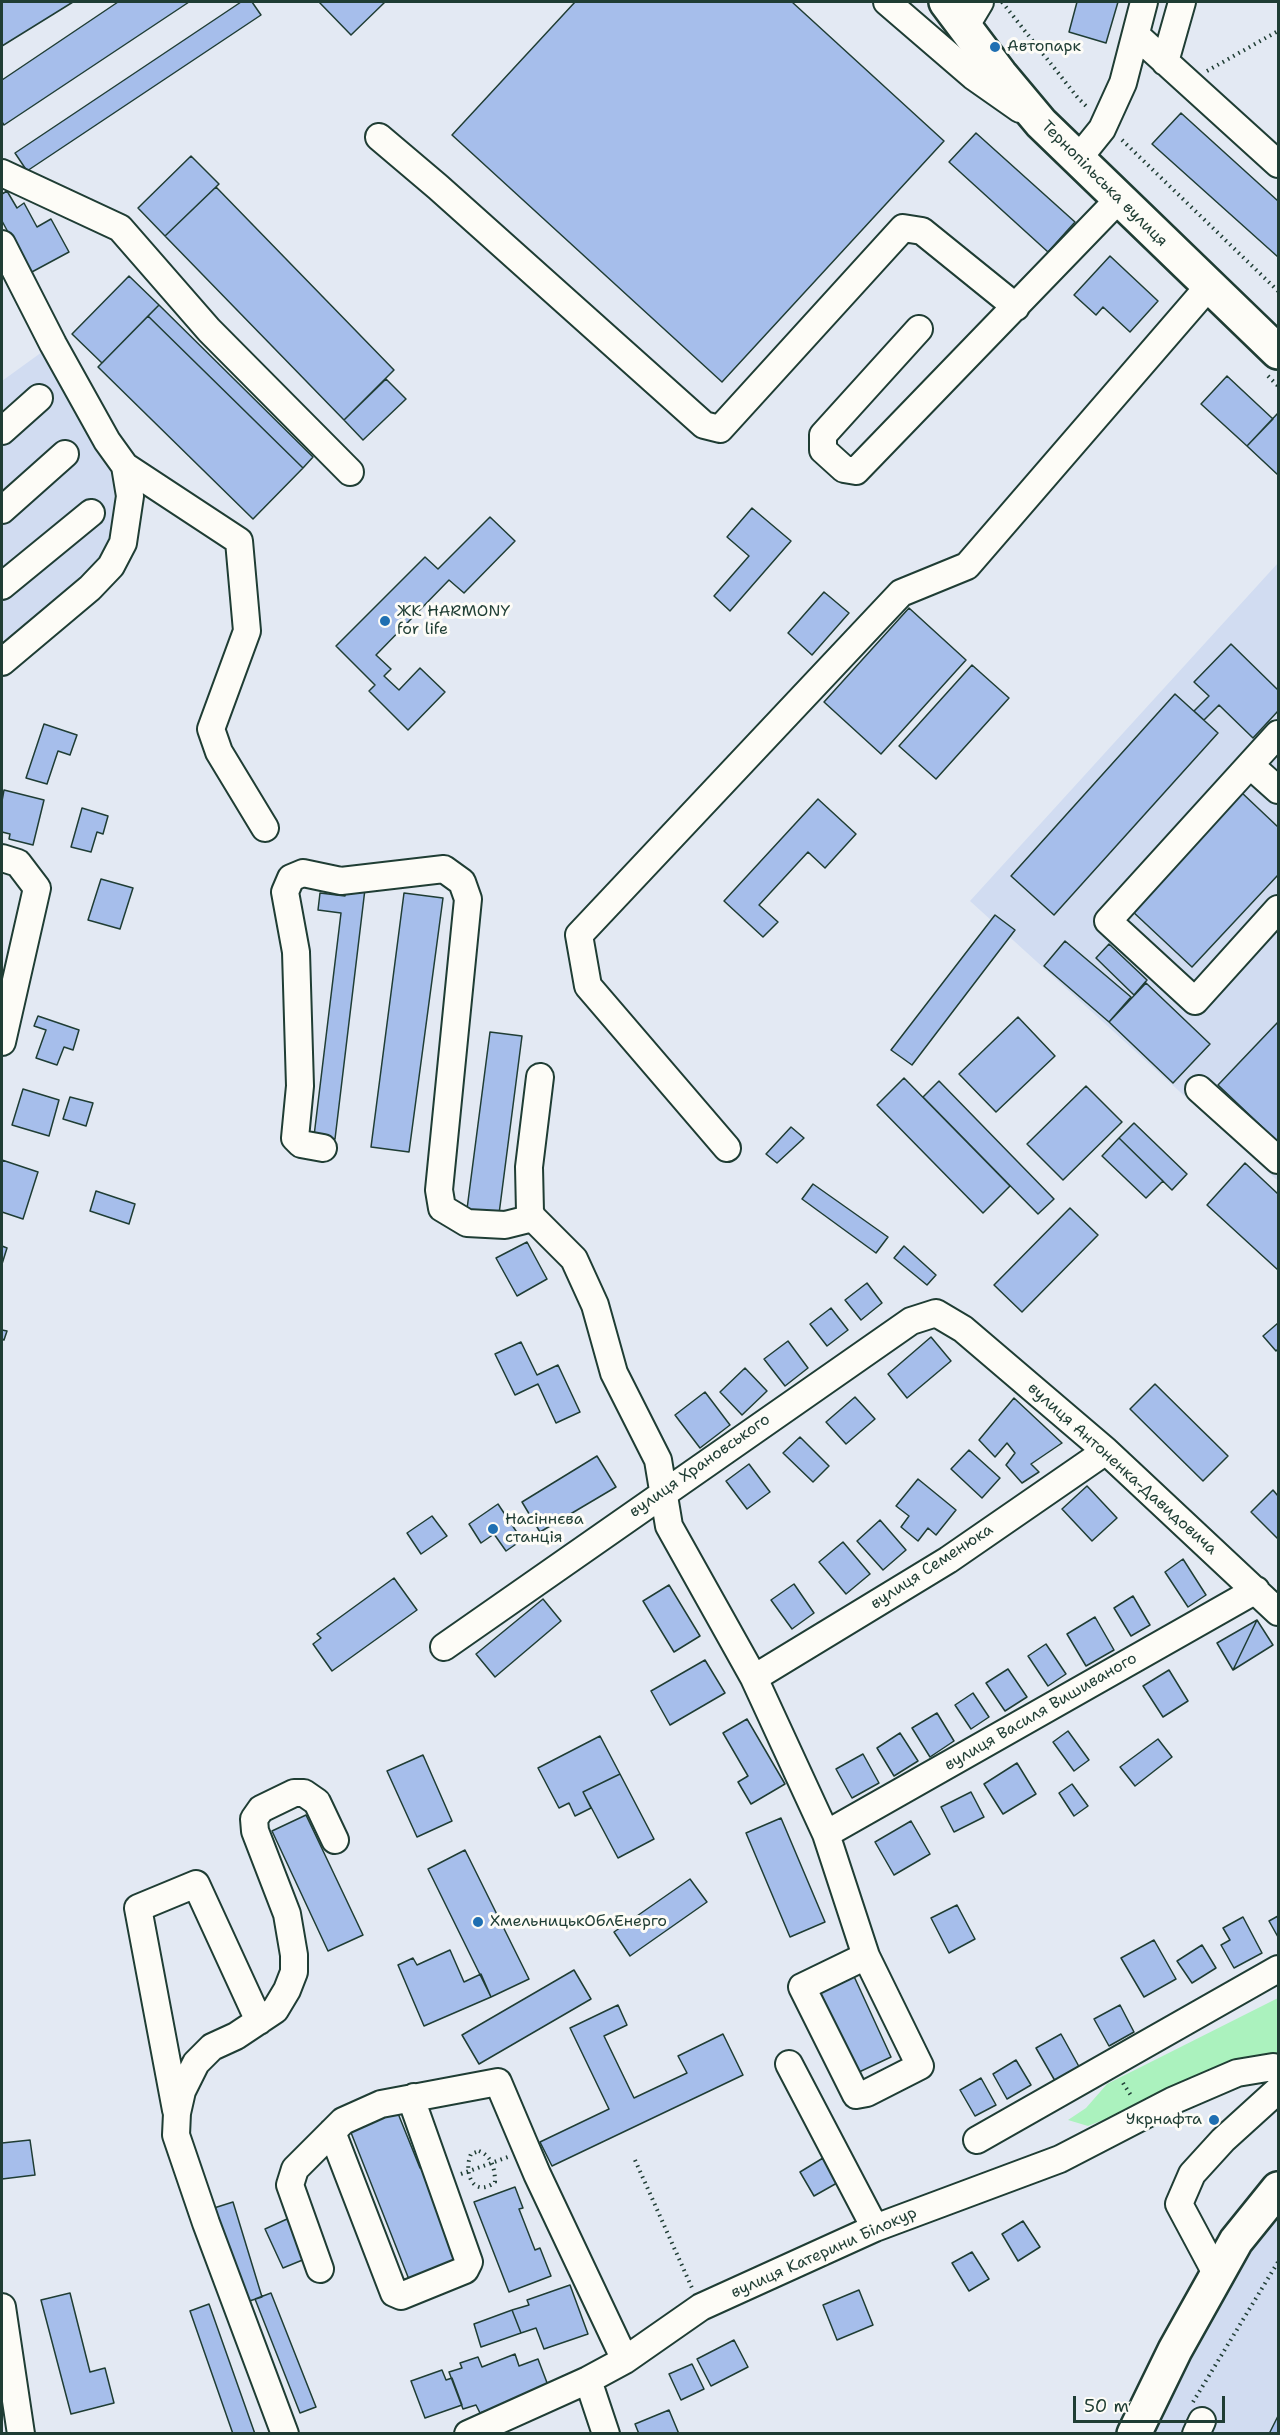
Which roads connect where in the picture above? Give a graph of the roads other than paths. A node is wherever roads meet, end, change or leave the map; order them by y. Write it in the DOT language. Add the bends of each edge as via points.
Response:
graph roads {
  1 [pos="887,2"];
  2 [pos="946,2"];
  3 [pos="1144,2"];
  4 [pos="1182,2"];
  5 [pos="973,14"];
  6 [pos="1136,35"];
  7 [pos="1166,62"];
  8 [pos="1041,123"];
  9 [pos="379,137"];
  10 [pos="1077,160"];
  11 [pos="1278,164"];
  12 [pos="2,173"];
  13 [pos="1118,200"];
  14 [pos="2,244"];
  15 [pos="1209,286"];
  16 [pos="1016,307"];
  17 [pos="919,328"];
  18 [pos="1278,352"];
  19 [pos="39,398"];
  20 [pos="2,431"];
  21 [pos="65,453"];
  22 [pos="125,466"];
  23 [pos="350,472"];
  24 [pos="2,510"];
  25 [pos="91,513"];
  26 [pos="2,586"];
  27 [pos="2,662"];
  28 [pos="1278,735"];
  29 [pos="1250,765"];
  30 [pos="1278,790"];
  31 [pos="265,828"];
  32 [pos="2,858"];
  33 [pos="1278,909"];
  34 [pos="2,1042"];
  35 [pos="540,1077"];
  36 [pos="1199,1089"];
  37 [pos="323,1148"];
  38 [pos="727,1148"];
  39 [pos="1278,1160"];
  40 [pos="533,1218"];
  41 [pos="963,1329"];
  42 [pos="1106,1451"];
  43 [pos="663,1492"];
  44 [pos="1256,1590"];
  45 [pos="1278,1612"];
  46 [pos="444,1647"];
  47 [pos="754,1678"];
  48 [pos="826,1834"];
  49 [pos="334,1840"];
  50 [pos="866,1956"];
  51 [pos="1278,1969"];
  52 [pos="259,2021"];
  53 [pos="789,2064"];
  54 [pos="1278,2068"];
  55 [pos="1278,2090"];
  56 [pos="414,2097"];
  57 [pos="177,2114"];
  58 [pos="332,2132"];
  59 [pos="977,2140"];
  60 [pos="1278,2188"];
  61 [pos="875,2228"];
  62 [pos="320,2269"];
  63 [pos="1217,2275"];
  64 [pos="2,2307"];
  65 [pos="625,2360"];
  66 [pos="588,2380"];
  67 [pos="21,2433"];
  68 [pos="285,2433"];
  69 [pos="468,2433"];
  70 [pos="606,2433"];
  71 [pos="1134,2433"];
  1 -- 8 [label="street" via="972,76"];
  2 -- 5 [label="main road, Тернопільська вулиця"];
  3 -- 6 [label="street"];
  4 -- 7 [label="street"];
  5 -- 8 [label="main road, Тернопільська вулиця"];
  6 -- 7 [label="street"];
  6 -- 10 [label="street" via="1124,83 1105,124"];
  7 -- 11 [label="street"];
  8 -- 10 [label="main road, Тернопільська вулиця"];
  9 -- 16 [label="street" via="704,425 720,429 903,228 922,231"];
  10 -- 13 [label="main road, Тернопільська вулиця"];
  12 -- 23 [label="street" via="120,228 209,330"];
  13 -- 15 [label="main road, Тернопільська вулиця"];
  13 -- 16 [label="street"];
  14 -- 22 [label="street" via="53,344"];
  15 -- 18 [label="main road, Тернопільська вулиця"];
  15 -- 38 [label="street" via="967,566 901,593 579,935 588,986"];
  16 -- 17 [label="street" via="856,471 844,470 823,450 823,435"];
  19 -- 20 [label="street"];
  21 -- 24 [label="street"];
  22 -- 27 [label="street" via="130,496 128,520 123,543 111,566"];
  22 -- 31 [label="street" via="239,541 247,631 211,729 219,752"];
  25 -- 26 [label="street"];
  28 -- 29 [label="street"];
  29 -- 30 [label="street"];
  29 -- 33 [label="street" via="1108,921 1195,1001"];
  32 -- 34 [label="street" via="18,863 37,888"];
  35 -- 40 [label="street" via="529,1167"];
  36 -- 39 [label="street"];
  37 -- 40 [label="street" via="301,1144 295,1138 300,1086 296,952 285,892 291,878 303,873 341,881 444,869 462,882 468,899 439,1190 442,1208 466,1223 505,1225"];
  40 -- 43 [label="street" via="574,1259 595,1305 614,1373 658,1460"];
  41 -- 42 [label="street, вулиця Антоненка-Давидовича"];
  41 -- 43 [label="street, вулиця Храновського" via="936,1313 911,1321"];
  42 -- 44 [label="street, вулиця Антоненка-Давидовича"];
  42 -- 47 [label="street, вулиця Семенюка" via="948,1560"];
  43 -- 46 [label="street, вулиця Храновського"];
  43 -- 47 [label="street" via="669,1526"];
  44 -- 45 [label="street, вулиця Антоненка-Давидовича"];
  44 -- 48 [label="street, вулиця Василя Вишиваного"];
  47 -- 48 [label="street"];
  48 -- 50 [label="street"];
  49 -- 52 [label="street" via="317,1802 304,1793 294,1792 261,1809 254,1819 255,1832 287,1914 294,1955 294,1972 287,1990 275,2010"];
  50 -- 50 [label="street" via="920,2066 856,2095 802,1987"];
  51 -- 59 [label="street"];
  52 -- 57 [label="street" via="212,2047 196,2063 182,2091"];
  52 -- 57 [label="street" via="196,1884 138,1908"];
  53 -- 61 [label="street"];
  54 -- 61 [label="street, вулиця Катерини Білокур" via="1237,2073 1060,2159"];
  55 -- 63 [label="street" via="1192,2174 1179,2204"];
  56 -- 58 [label="street" via="381,2104 343,2121"];
  56 -- 58 [label="street" via="414,2107 470,2262 465,2270 401,2296 394,2293"];
  56 -- 65 [label="street" via="498,2082"];
  57 -- 68 [label="street" via="176,2135"];
  58 -- 62 [label="street" via="295,2169 290,2185"];
  60 -- 63 [label="main road" via="1236,2241"];
  61 -- 65 [label="street, вулиця Катерини Білокур" via="700,2307"];
  63 -- 71 [label="main road"];
  64 -- 67 [label="street"];
  65 -- 66 [label="street, вулиця Катерини Білокур"];
  66 -- 69 [label="street, вулиця Катерини Білокур"];
  66 -- 70 [label="street"];
}
